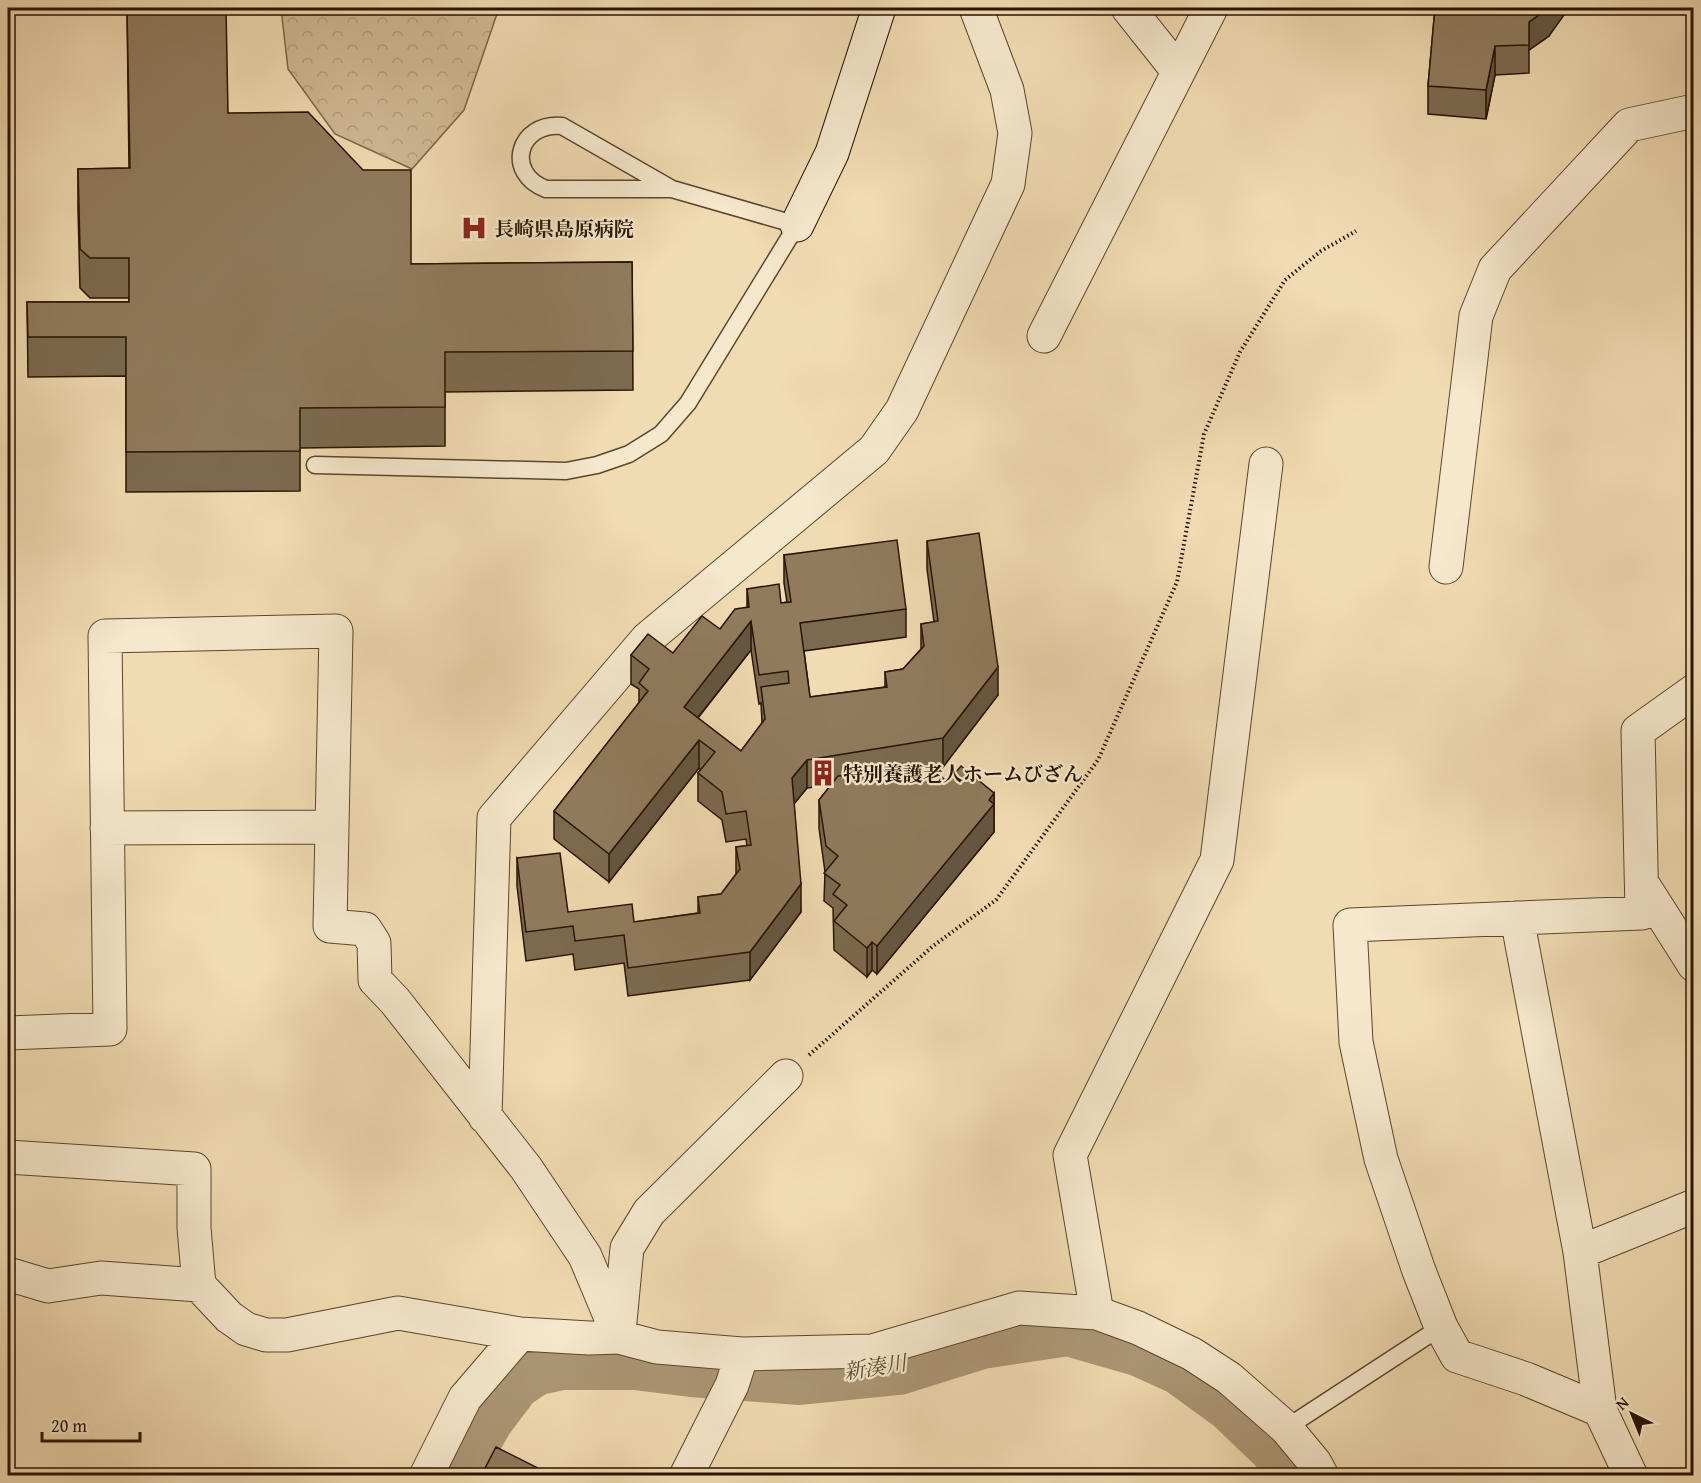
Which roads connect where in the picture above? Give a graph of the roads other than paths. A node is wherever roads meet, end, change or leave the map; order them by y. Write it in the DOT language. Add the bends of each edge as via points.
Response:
graph roads {
  1 [pos="879,8"];
  2 [pos="976,8"];
  3 [pos="1128,8"];
  4 [pos="1211,8"];
  5 [pos="1178,71"];
  6 [pos="1694,111"];
  7 [pos="672,189"];
  8 [pos="797,225"];
  9 [pos="1044,336"];
  10 [pos="1266,464"];
  11 [pos="315,465"];
  12 [pos="1446,567"];
  13 [pos="1694,691"];
  14 [pos="332,827"];
  15 [pos="107,828"];
  16 [pos="1642,883"];
  17 [pos="1517,918"];
  18 [pos="1694,965"];
  19 [pos="8,1033"];
  20 [pos="786,1076"];
  21 [pos="484,1117"];
  22 [pos="8,1157"];
  23 [pos="1694,1206"];
  24 [pos="1580,1252"];
  25 [pos="8,1274"];
  26 [pos="199,1285"];
  27 [pos="1097,1312"];
  28 [pos="1441,1327"];
  29 [pos="520,1334"];
  30 [pos="619,1337"];
  31 [pos="738,1366"];
  32 [pos="1600,1410"];
  33 [pos="1286,1428"];
  34 [pos="426,1476"];
  35 [pos="686,1476"];
  36 [pos="1322,1476"];
  37 [pos="1630,1476"];
  1 -- 8 [label="street" via="832,153"];
  2 -- 21 [label="street" via="1007,90 1015,134 1008,184 902,410 874,450 648,639 494,818"];
  3 -- 5 [label="street"];
  4 -- 5 [label="street"];
  5 -- 9 [label="street"];
  6 -- 12 [label="street" via="1629,124 1495,269 1476,316"];
  7 -- 7 [label="lane" via="546,189 529,179 521,160 522,150 533,132 542,127 562,126"];
  7 -- 8 [label="lane"];
  8 -- 11 [label="lane" via="688,403 661,434 629,454 566,471"];
  10 -- 27 [label="street" via="1217,860 1070,1155"];
  13 -- 16 [label="street" via="1638,731"];
  14 -- 15 [label="street"];
  14 -- 15 [label="street" via="336,631 105,636"];
  14 -- 21 [label="street" via="330,926 365,929 374,943 375,980"];
  15 -- 19 [label="street" via="110,1029"];
  16 -- 17 [label="street" via="1642,913"];
  16 -- 18 [label="street"];
  17 -- 24 [label="street"];
  17 -- 28 [label="street" via="1350,925 1356,1042 1381,1159"];
  20 -- 30 [label="street" via="649,1212 627,1248"];
  21 -- 30 [label="street" via="526,1168 585,1256"];
  22 -- 26 [label="street" via="194,1169"];
  23 -- 24 [label="street"];
  24 -- 32 [label="street"];
  25 -- 26 [label="street" via="48,1286 101,1278"];
  26 -- 29 [label="street" via="229,1317 246,1329 266,1335 287,1335 398,1313"];
  27 -- 31 [label="street" via="1019,1308 872,1351"];
  27 -- 33 [label="street" via="1192,1354 1229,1378"];
  28 -- 32 [label="street" via="1457,1356"];
  28 -- 33 [label="lane"];
  29 -- 30 [label="street"];
  29 -- 34 [label="street" via="465,1398"];
  30 -- 31 [label="street"];
  31 -- 35 [label="street"];
  32 -- 37 [label="street"];
  33 -- 36 [label="street"];
}
